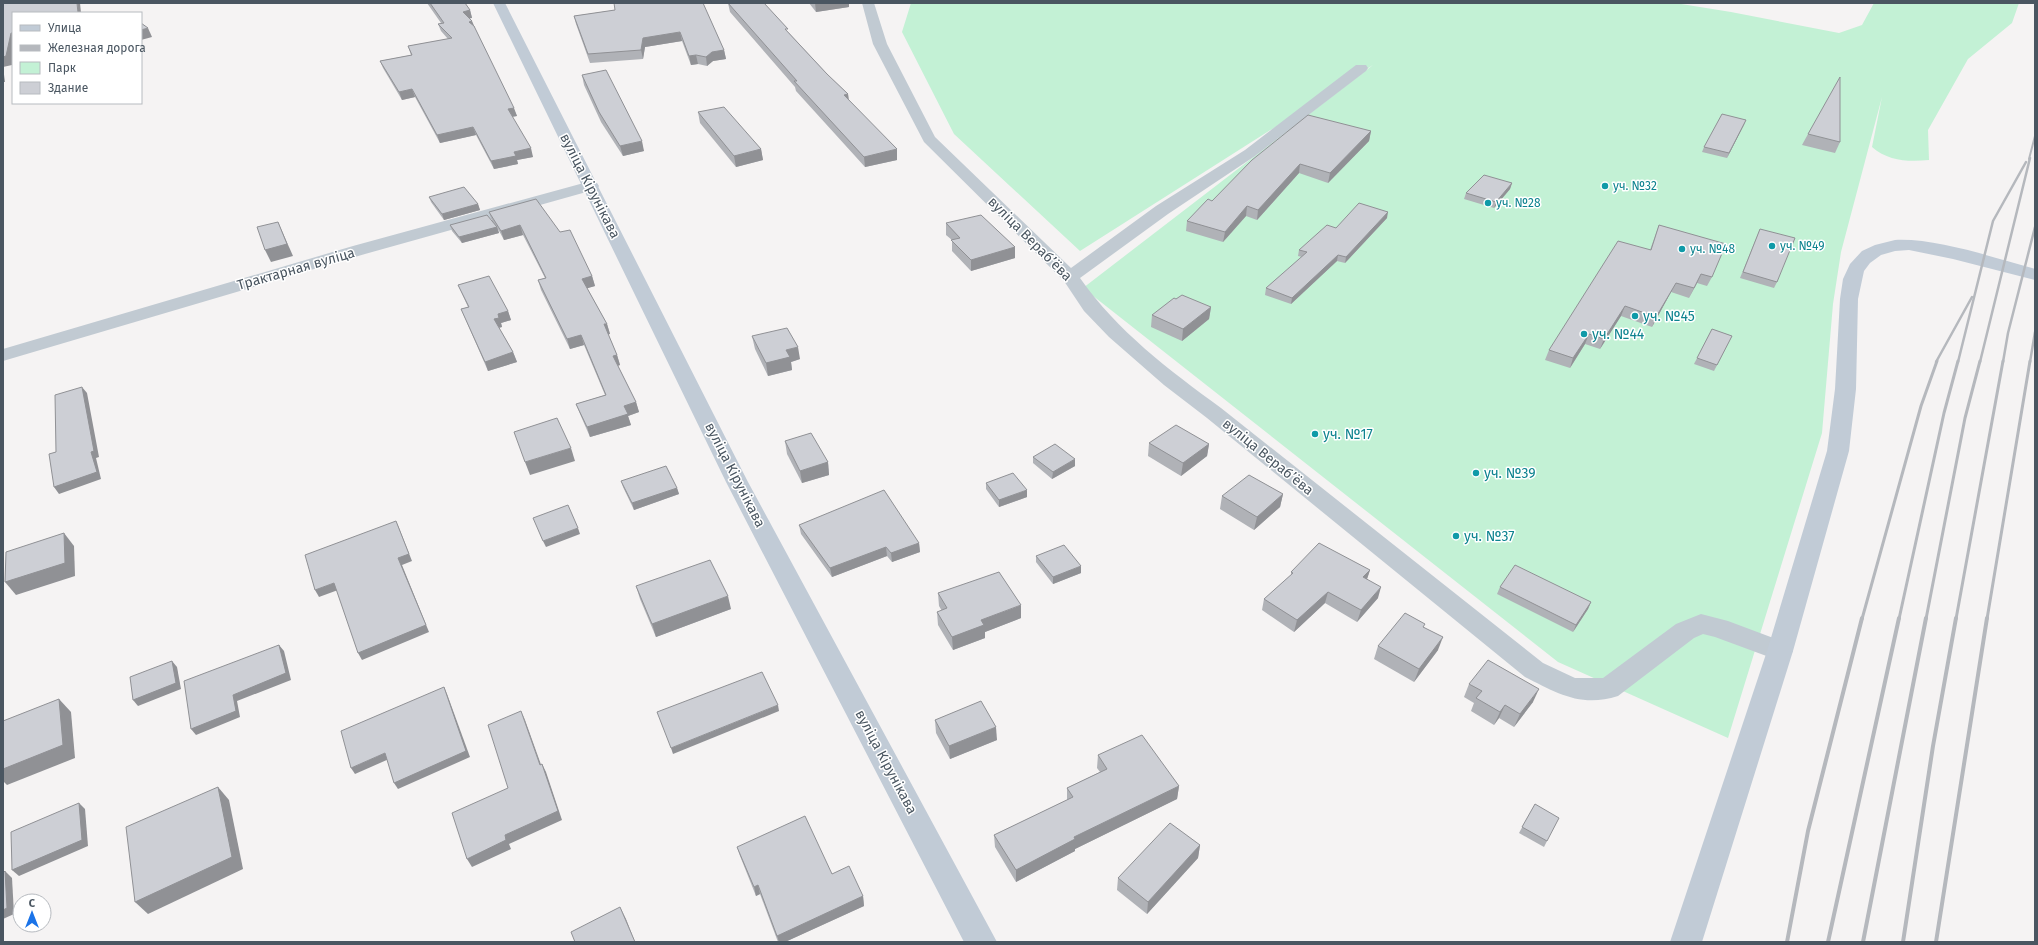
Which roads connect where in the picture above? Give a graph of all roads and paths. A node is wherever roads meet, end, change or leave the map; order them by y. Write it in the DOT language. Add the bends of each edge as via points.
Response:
graph roads {
  1 [pos="499,3"];
  2 [pos="868,3"];
  3 [pos="1361,68"];
  4 [pos="591,186"];
  5 [pos="2035,275"];
  6 [pos="1070,277"];
  7 [pos="3,355"];
  8 [pos="1780,651"];
  9 [pos="982,942"];
  10 [pos="1686,942"];
  1 -- 4 [label="street, вуліца Кірунікава"];
  2 -- 6 [label="street, вуліца Верабʼёва" via="880,44 929,139"];
  3 -- 6 [label="street" via="1250,153 1162,210"];
  4 -- 7 [label="street, Трактарная вуліца" via="359,250"];
  4 -- 9 [label="street, вуліца Кірунікава" via="737,482"];
  5 -- 8 [label="street" via="1916,246 1888,246 1870,252 1860,261 1854,272 1849,299 1842,432"];
  6 -- 8 [label="street, вуліца Верабʼёва" via="1091,307 1116,333 1171,381 1534,670 1550,679 1571,688 1609,688 1685,631 1700,624 1719,628"];
  8 -- 10 [label="street"];
}
